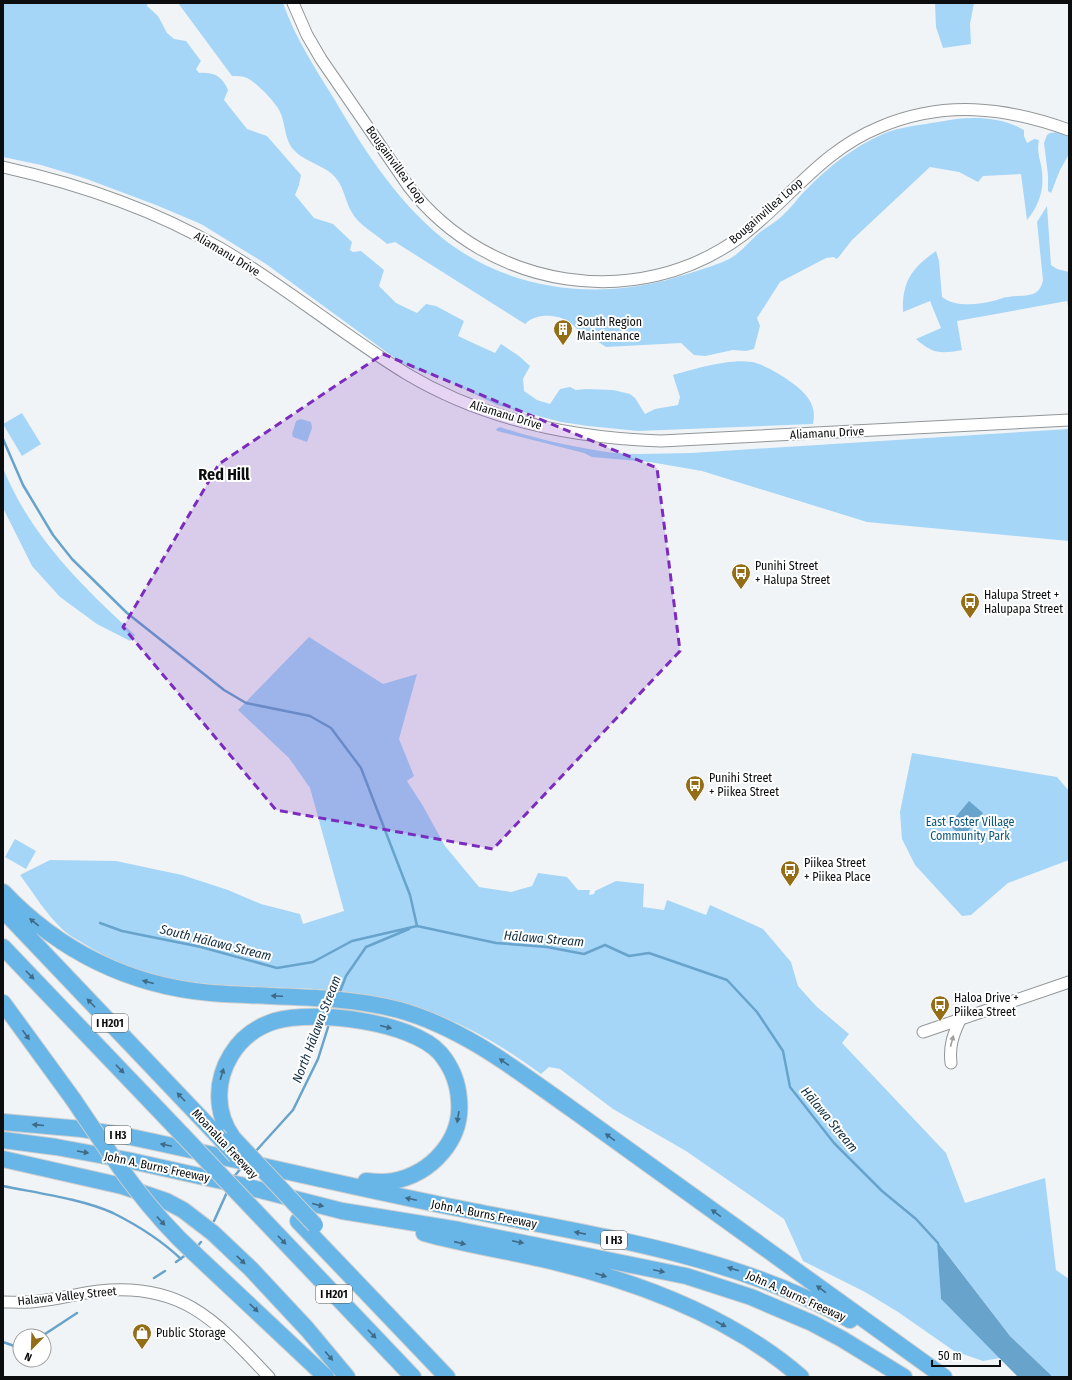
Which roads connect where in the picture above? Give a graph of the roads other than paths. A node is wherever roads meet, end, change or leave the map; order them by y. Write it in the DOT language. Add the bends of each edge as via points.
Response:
graph roads {
  1 [pos="293,3"];
  2 [pos="1069,130"];
  3 [pos="3,167"];
  4 [pos="1069,420"];
  5 [pos="3,892"];
  6 [pos="3,910"];
  7 [pos="3,947"];
  8 [pos="1069,982"];
  9 [pos="3,1003"];
  10 [pos="960,1020"];
  11 [pos="923,1032"];
  12 [pos="951,1063"];
  13 [pos="3,1122"];
  14 [pos="225,1136"];
  15 [pos="3,1140"];
  16 [pos="3,1159"];
  17 [pos="271,1167"];
  18 [pos="342,1211"];
  19 [pos="374,1300"];
  20 [pos="3,1302"];
  21 [pos="842,1339"];
  22 [pos="421,1350"];
  23 [pos="269,1377"];
  24 [pos="326,1377"];
  25 [pos="347,1377"];
  26 [pos="413,1377"];
  27 [pos="447,1377"];
  28 [pos="451,1377"];
  29 [pos="801,1377"];
  30 [pos="896,1377"];
  31 [pos="904,1377"];
  32 [pos="942,1377"];
  1 -- 2 [label="street, Bougainvillea Loop" via="321,59 424,205 458,235 492,256 519,268 554,277 586,281 620,281 652,276 694,262 744,234 818,165 841,148 880,127 900,120 956,109 985,109 1024,116"];
  3 -- 4 [label="street, Aliamanu Drive" via="74,185 122,202 186,230 254,269 409,375 481,409 549,428 607,438 660,441"];
  32 -- 5 [label="highway, one-way" via="567,1106 460,1035 418,1016 352,1002 211,993 139,980 98,963 58,940"];
  14 -- 6 [label="highway, Moanalua Freeway / I H201, one-way"];
  7 -- 26 [label="highway, Moanalua Freeway / I H201, one-way, bridge"];
  8 -- 10 [label="street"];
  9 -- 24 [label="highway, one-way, bridge" via="143,1200 161,1221"];
  10 -- 11 [label="street"];
  12 -- 10 [label="street, one-way" via="951,1042"];
  17 -- 13 [label="highway, John A. Burns Freeway / I H3, one-way, bridge" via="82,1129"];
  14 -- 17 [label="highway, one-way" via="219,1095 223,1071 234,1050 250,1034 284,1020 348,1020 400,1030 416,1036 439,1052 452,1072 458,1094 459,1116 452,1138 427,1167 410,1176 392,1182 365,1181"];
  14 -- 19 [label="highway, Moanalua Freeway / I H201, bridge" via="298,1221"];
  14 -- 19 [label="highway, bridge" via="315,1225"];
  15 -- 18 [label="highway, John A. Burns Freeway / I H3, one-way, bridge" via="120,1159 240,1185"];
  16 -- 25 [label="highway, one-way" via="139,1192 183,1210 213,1233 251,1270 307,1329"];
  32 -- 17 [label="highway, John A. Burns Freeway / I H3, one-way" via="838,1313 744,1272 675,1253"];
  18 -- 21 [label="highway, John A. Burns Freeway / I H3, one-way" via="459,1230 686,1276 750,1297 812,1323"];
  18 -- 29 [label="highway, one-way" via="460,1243 571,1266 632,1286 721,1324 782,1361"];
  19 -- 22 [label="highway, Moanalua Freeway / I H201"];
  20 -- 23 [label="street, Halawa Valley Street" via="40,1301 107,1290 150,1292 186,1304 213,1320"];
  21 -- 30 [label="highway"];
  21 -- 31 [label="highway"];
  22 -- 27 [label="highway, Moanalua Freeway / I H201"];
  22 -- 28 [label="highway"];
}
